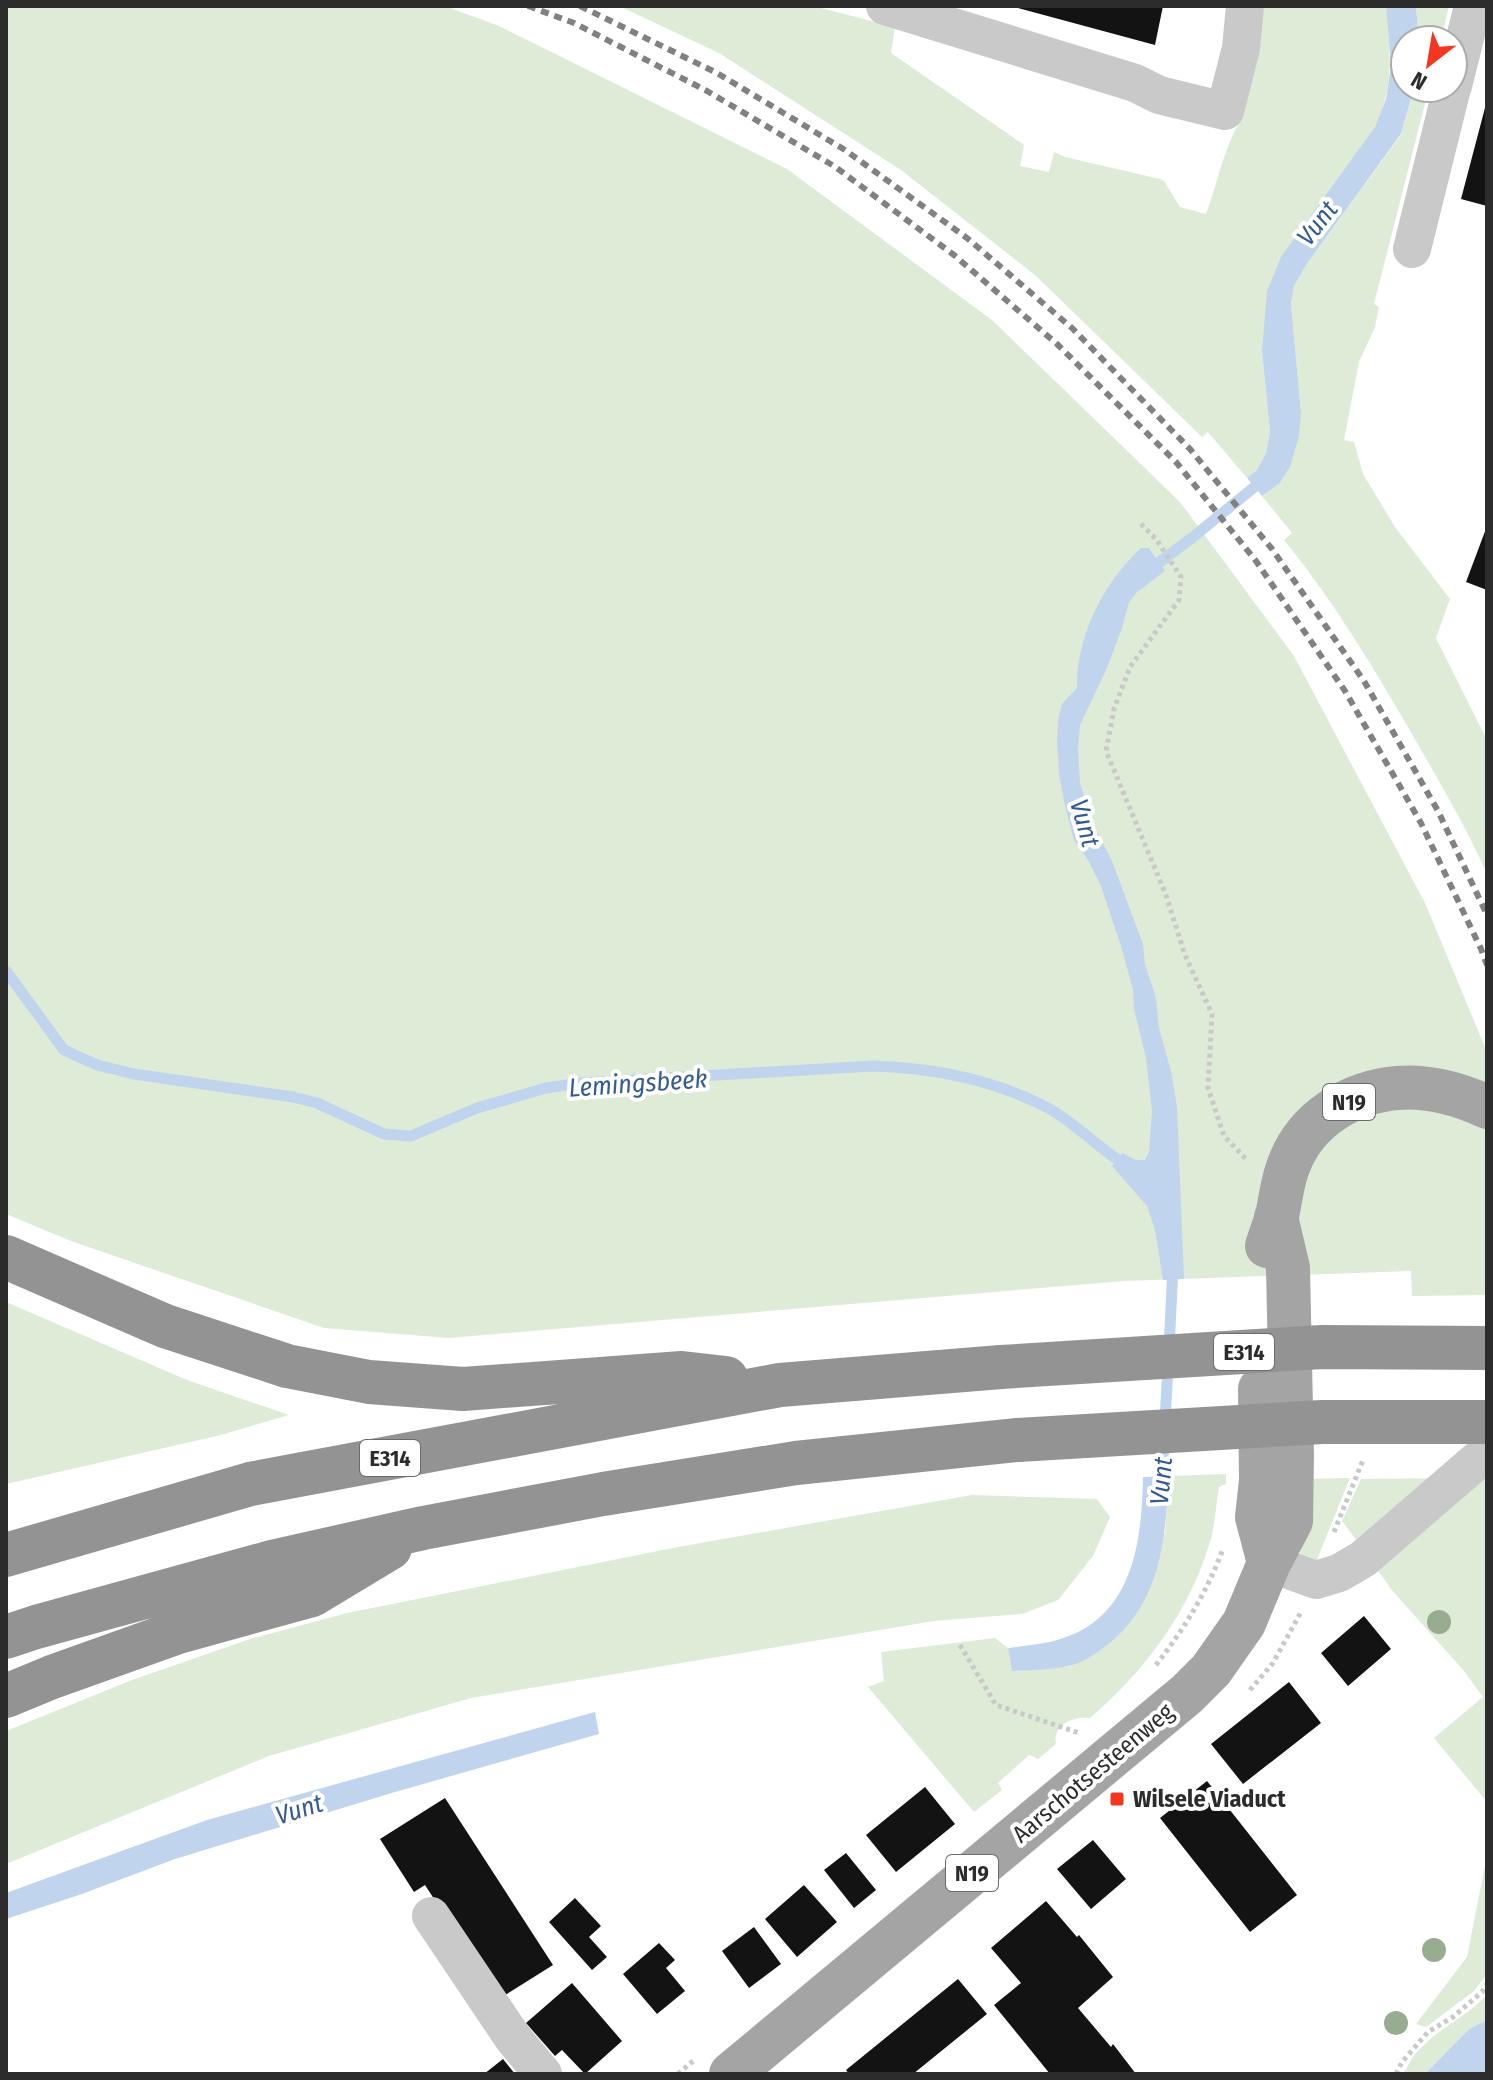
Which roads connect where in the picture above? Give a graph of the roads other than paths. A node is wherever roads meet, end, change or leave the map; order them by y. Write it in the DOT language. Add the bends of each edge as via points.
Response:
graph roads {
  1 [pos="885,6"];
  2 [pos="1245,6"];
  3 [pos="1449,104"];
  4 [pos="1412,249"];
  5 [pos="1487,1107"];
  6 [pos="6,1257"];
  7 [pos="1487,1348"];
  8 [pos="780,1385"];
  9 [pos="1487,1422"];
  10 [pos="1487,1452"];
  11 [pos="423,1528"];
  12 [pos="6,1555"];
  13 [pos="1269,1563"];
  14 [pos="6,1637"];
  15 [pos="6,1696"];
  16 [pos="431,1916"];
  17 [pos="543,2074"];
  18 [pos="731,2074"];
  1 -- 2 [label="lane" via="1159,95 1225,111"];
  3 -- 4 [label="lane"];
  5 -- 13 [label="main road, N19" via="1436,1090 1398,1087 1370,1093 1329,1112 1305,1133 1290,1161 1259,1269 1257,1517"];
  6 -- 8 [label="highway" via="165,1326 287,1366 369,1382 463,1389 682,1373"];
  7 -- 8 [label="highway, E314, bridge" via="1322,1347"];
  8 -- 12 [label="highway, E314" via="250,1484"];
  9 -- 11 [label="highway, bridge" via="1322,1422 1018,1440 796,1463"];
  10 -- 13 [label="lane" via="1363,1559 1339,1573 1316,1580"];
  11 -- 14 [label="highway" via="272,1562"];
  11 -- 15 [label="highway" via="312,1595 178,1632"];
  13 -- 18 [label="main road, Aarschotsesteenweg / N19" via="1244,1623 1187,1694"];
  16 -- 17 [label="lane"];
}
